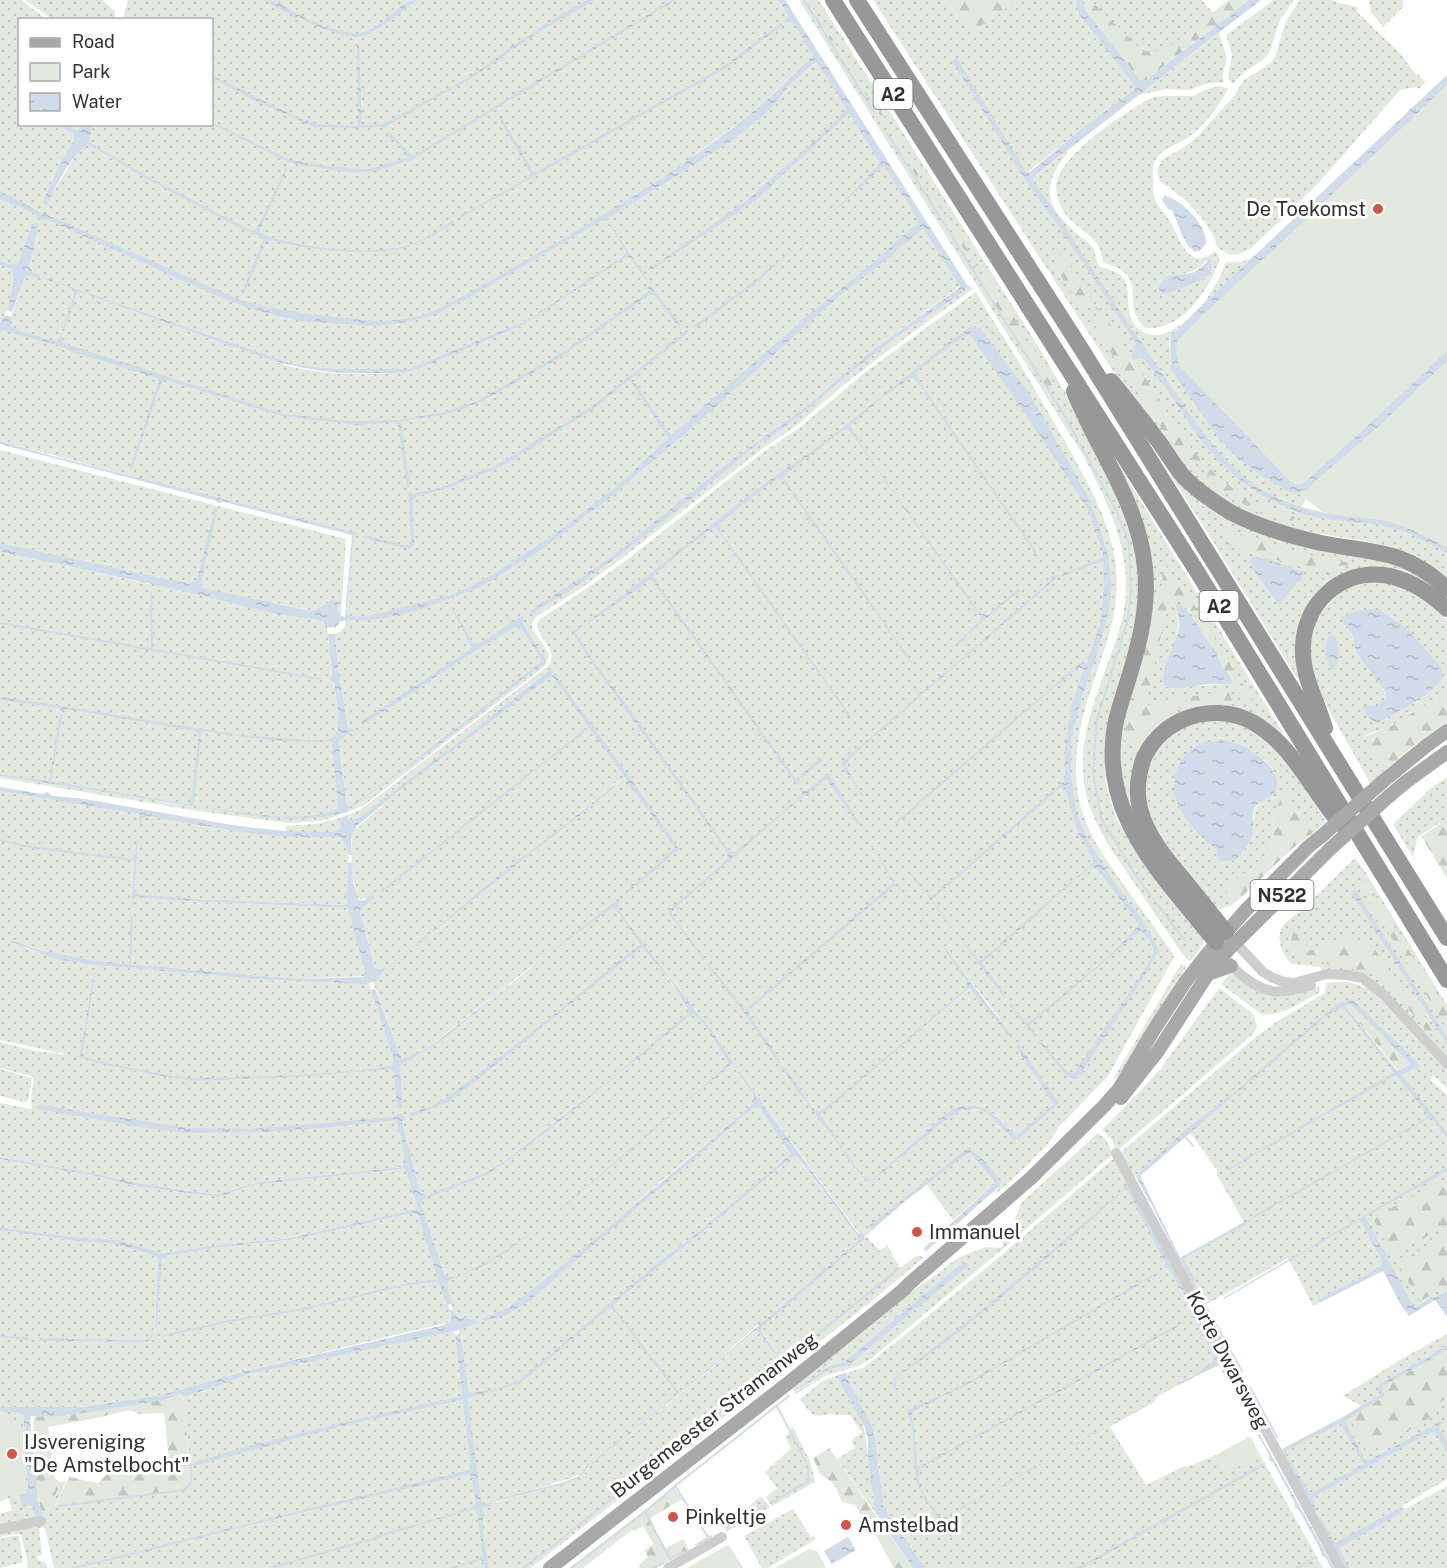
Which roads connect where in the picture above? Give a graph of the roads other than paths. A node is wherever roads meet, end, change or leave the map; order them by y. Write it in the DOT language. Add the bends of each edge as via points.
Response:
graph roads {
  1 [pos="833,0"];
  2 [pos="857,0"];
  3 [pos="1077,342"];
  4 [pos="1061,357"];
  5 [pos="1447,589"];
  6 [pos="1447,609"];
  7 [pos="1447,731"];
  8 [pos="1331,749"];
  9 [pos="1447,752"];
  10 [pos="1372,859"];
  11 [pos="1447,938"];
  12 [pos="1227,947"];
  13 [pos="1447,980"];
  14 [pos="1364,981"];
  15 [pos="1447,1064"];
  16 [pos="1116,1153"];
  17 [pos="902,1292"];
  18 [pos="41,1521"];
  19 [pos="0,1529"];
  20 [pos="722,1538"];
  21 [pos="549,1568"];
  22 [pos="668,1568"];
  23 [pos="1340,1568"];
  1 -- 4 [label="highway, A2"];
  2 -- 3 [label="highway, A2"];
  3 -- 5 [label="highway, A2" via="1132,405 1183,476 1212,500 1277,532 1401,559"];
  3 -- 8 [label="highway, A2"];
  4 -- 10 [label="highway, A2"];
  4 -- 12 [label="highway, A2" via="1084,418 1129,506 1145,568 1145,609 1113,737 1113,776 1118,798 1145,854"];
  6 -- 8 [label="highway, A2" via="1416,586 1384,575 1348,580 1321,599 1307,622 1303,656"];
  7 -- 12 [label="main road, Burgemeester Stramanweg / N522, bridge" via="1309,846 1269,887"];
  8 -- 11 [label="highway, A2"];
  9 -- 12 [label="main road, Burgemeester Stramanweg / N522, bridge" via="1330,848"];
  10 -- 12 [label="highway, A2" via="1329,810 1289,752 1263,728 1226,713 1189,717 1172,725 1160,735 1140,770 1140,811 1153,839"];
  10 -- 13 [label="highway, A2"];
  12 -- 14 [label="street" via="1284,982 1338,974"];
  12 -- 14 [label="street" via="1256,986 1274,992 1291,992 1330,980"];
  12 -- 17 [label="main road, Burgemeester Stramanweg / N522" via="1186,981 1119,1089 1104,1106 1031,1178"];
  12 -- 17 [label="main road, Burgemeester Stramanweg / N522" via="1158,1051 1105,1116 1005,1209 914,1287"];
  14 -- 15 [label="street" via="1383,994"];
  16 -- 23 [label="street, Korte Dwarsweg"];
  17 -- 21 [label="main road, Burgemeester Stramanweg / N522"];
  18 -- 19 [label="street"];
  20 -- 22 [label="street"];
}
